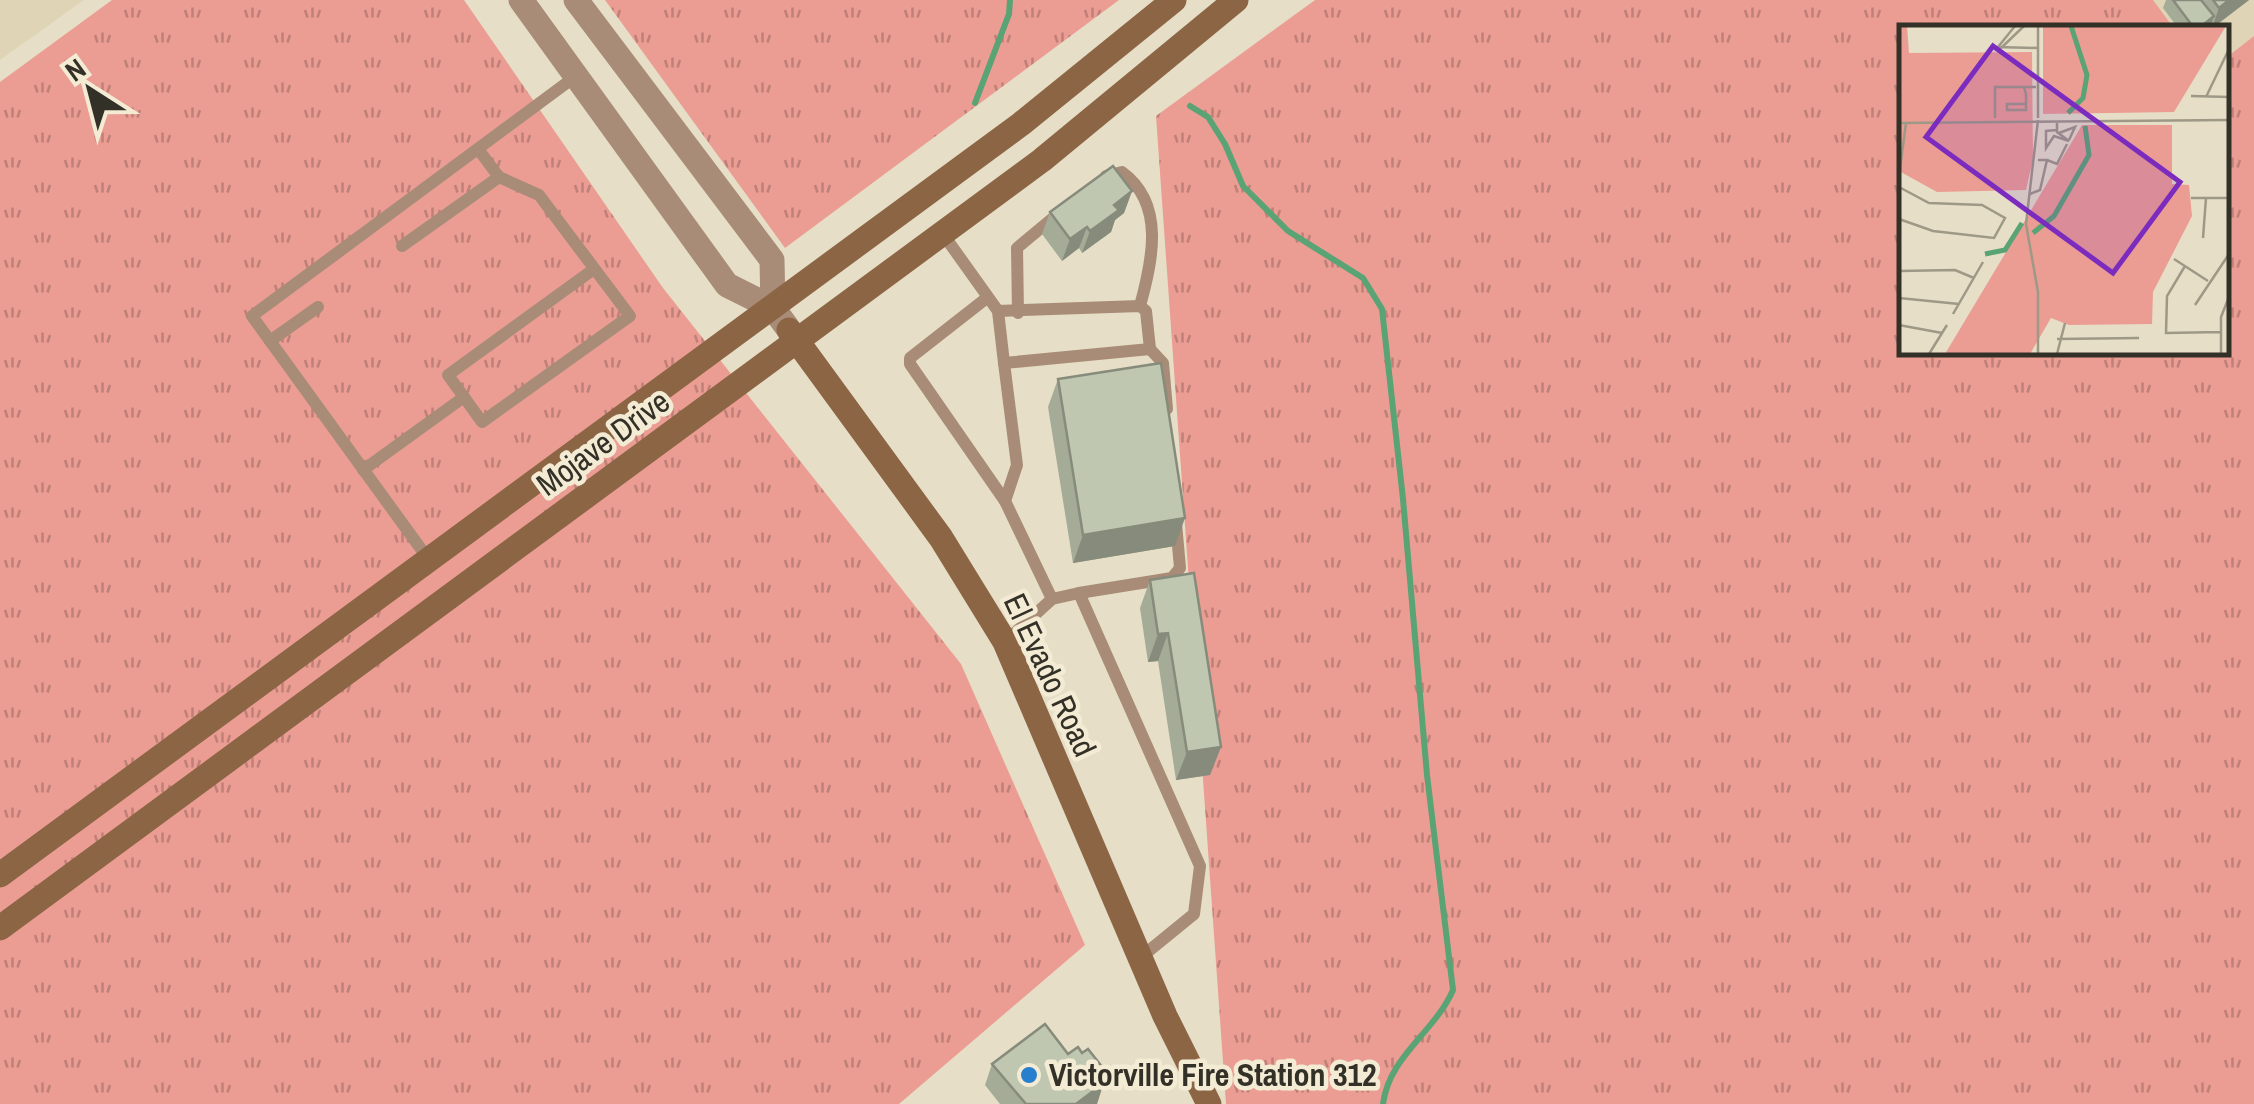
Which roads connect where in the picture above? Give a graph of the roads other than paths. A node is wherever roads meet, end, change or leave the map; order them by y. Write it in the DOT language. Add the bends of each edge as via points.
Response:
graph roads {
  1 [pos="521,0"];
  2 [pos="576,0"];
  3 [pos="1174,0"];
  4 [pos="1236,0"];
  5 [pos="576,76"];
  6 [pos="478,149"];
  7 [pos="500,177"];
  8 [pos="1093,186"];
  9 [pos="1064,209"];
  10 [pos="942,234"];
  11 [pos="402,246"];
  12 [pos="594,269"];
  13 [pos="988,298"];
  14 [pos="1140,306"];
  15 [pos="318,307"];
  16 [pos="998,311"];
  17 [pos="1018,313"];
  18 [pos="786,325"];
  19 [pos="270,341"];
  20 [pos="1150,349"];
  21 [pos="1004,363"];
  22 [pos="464,397"];
  23 [pos="1168,419"];
  24 [pos="363,470"];
  25 [pos="1005,501"];
  26 [pos="1175,512"];
  27 [pos="429,560"];
  28 [pos="453,594"];
  29 [pos="1078,594"];
  30 [pos="1052,599"];
  31 [pos="1005,642"];
  32 [pos="0,875"];
  33 [pos="0,928"];
  34 [pos="1140,958"];
  35 [pos="1210,1104"];
  1 -- 5 [label="street, El Evado Road"];
  2 -- 18 [label="street" via="772,260"];
  3 -- 18 [label="main road, Mojave Drive"];
  4 -- 10 [label="main road, Mojave Drive"];
  5 -- 6 [label="lane"];
  5 -- 18 [label="street, El Evado Road" via="728,285"];
  6 -- 7 [label="lane"];
  6 -- 19 [label="lane" via="252,316"];
  7 -- 11 [label="lane"];
  7 -- 12 [label="lane" via="539,196"];
  8 -- 14 [label="lane" via="1122,172 1148,204 1152,260"];
  9 -- 17 [label="lane" via="1016,248"];
  10 -- 13 [label="lane"];
  10 -- 18 [label="main road, Mojave Drive"];
  12 -- 22 [label="lane" via="448,375"];
  12 -- 22 [label="lane" via="630,316 512,392 482,422"];
  13 -- 16 [label="lane"];
  13 -- 25 [label="lane" via="910,364"];
  14 -- 17 [label="lane"];
  14 -- 20 [label="lane"];
  15 -- 19 [label="lane"];
  16 -- 17 [label="lane"];
  16 -- 21 [label="lane"];
  18 -- 27 [label="main road, Mojave Drive"];
  18 -- 28 [label="main road, Mojave Drive"];
  18 -- 31 [label="main road, El Evado Road" via="941,538"];
  19 -- 24 [label="lane"];
  20 -- 21 [label="lane"];
  20 -- 23 [label="lane" via="1163,363"];
  21 -- 25 [label="lane" via="1016,465"];
  22 -- 24 [label="lane"];
  24 -- 27 [label="lane"];
  25 -- 30 [label="lane"];
  26 -- 29 [label="lane" via="1180,568 1172,578"];
  27 -- 28 [label="main road"];
  27 -- 32 [label="main road, Mojave Drive"];
  28 -- 33 [label="main road, Mojave Drive"];
  29 -- 30 [label="lane"];
  29 -- 34 [label="lane" via="1200,866 1194,914"];
  30 -- 31 [label="lane"];
  31 -- 34 [label="main road, El Evado Road"];
  34 -- 35 [label="main road, El Evado Road"];
}
